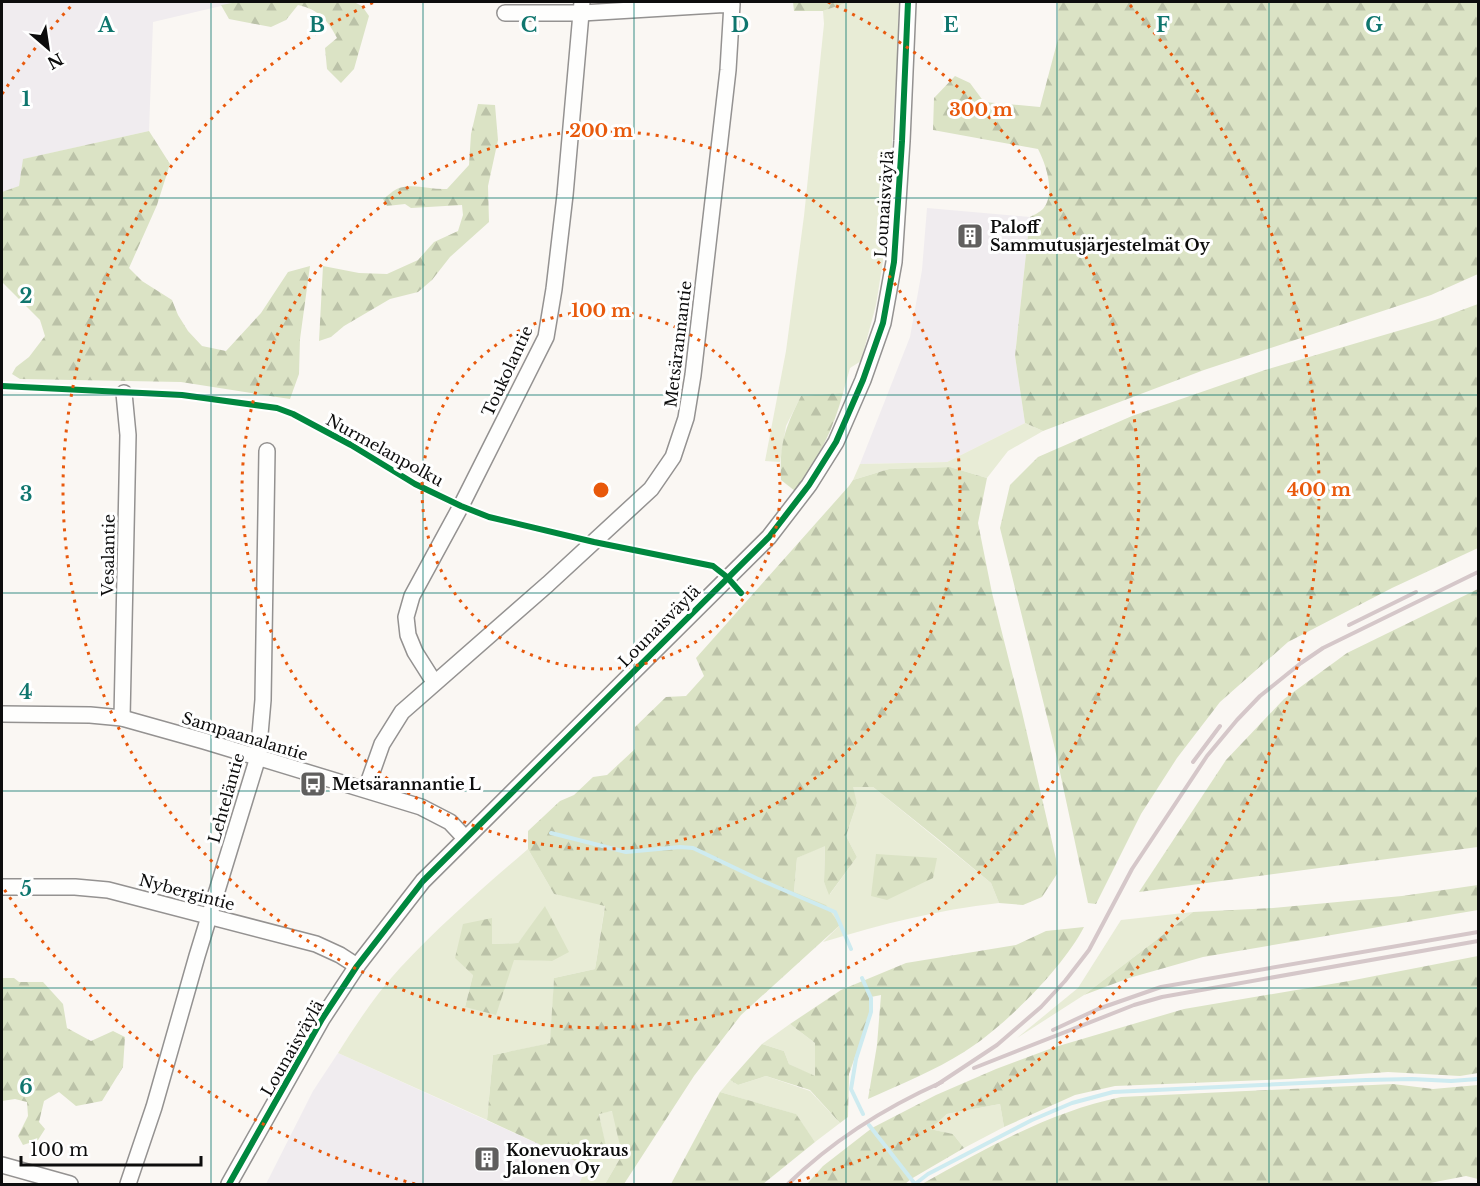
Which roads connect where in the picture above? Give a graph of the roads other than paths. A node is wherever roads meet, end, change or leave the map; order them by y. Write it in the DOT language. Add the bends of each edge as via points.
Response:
graph roads {
  1 [pos="908,2"];
  2 [pos="582,7"];
  3 [pos="505,13"];
  4 [pos="124,393"];
  5 [pos="267,451"];
  6 [pos="434,682"];
  7 [pos="2,714"];
  8 [pos="122,718"];
  9 [pos="258,757"];
  10 [pos="366,789"];
  11 [pos="465,838"];
  12 [pos="2,887"];
  13 [pos="209,917"];
  14 [pos="357,966"];
  15 [pos="2,1165"];
  16 [pos="70,1185"];
  17 [pos="128,1185"];
  18 [pos="229,1185"];
  1 -- 11 [label="street, Lounaisväylä" via="894,262 876,346 836,442 769,537"];
  2 -- 3 [label="street, Metsärannantie"];
  2 -- 6 [label="street, Toukolantie" via="565,195 546,337 412,596 406,617 414,652"];
  2 -- 6 [label="street, Metsärannantie" via="732,3 727,81 686,418 673,457 651,489"];
  4 -- 8 [label="street, Vesalantie" via="128,435"];
  5 -- 9 [label="street, Lehteläntie" via="263,700"];
  6 -- 10 [label="street, Metsärannantie" via="402,712 382,744"];
  7 -- 8 [label="street, Sampaanalantie"];
  8 -- 9 [label="street, Sampaanalantie"];
  9 -- 10 [label="street, Sampaanalantie"];
  9 -- 13 [label="street, Lehteläntie"];
  10 -- 11 [label="street, Sampaanalantie" via="421,807 450,822"];
  11 -- 14 [label="street, Lounaisväylä" via="423,881"];
  12 -- 13 [label="street, Nybergintie" via="108,890"];
  13 -- 14 [label="street, Nybergintie" via="316,944"];
  13 -- 17 [label="street, Lehteläntie"];
  14 -- 18 [label="street, Lounaisväylä" via="322,1019"];
  15 -- 16 [label="street"];
}
